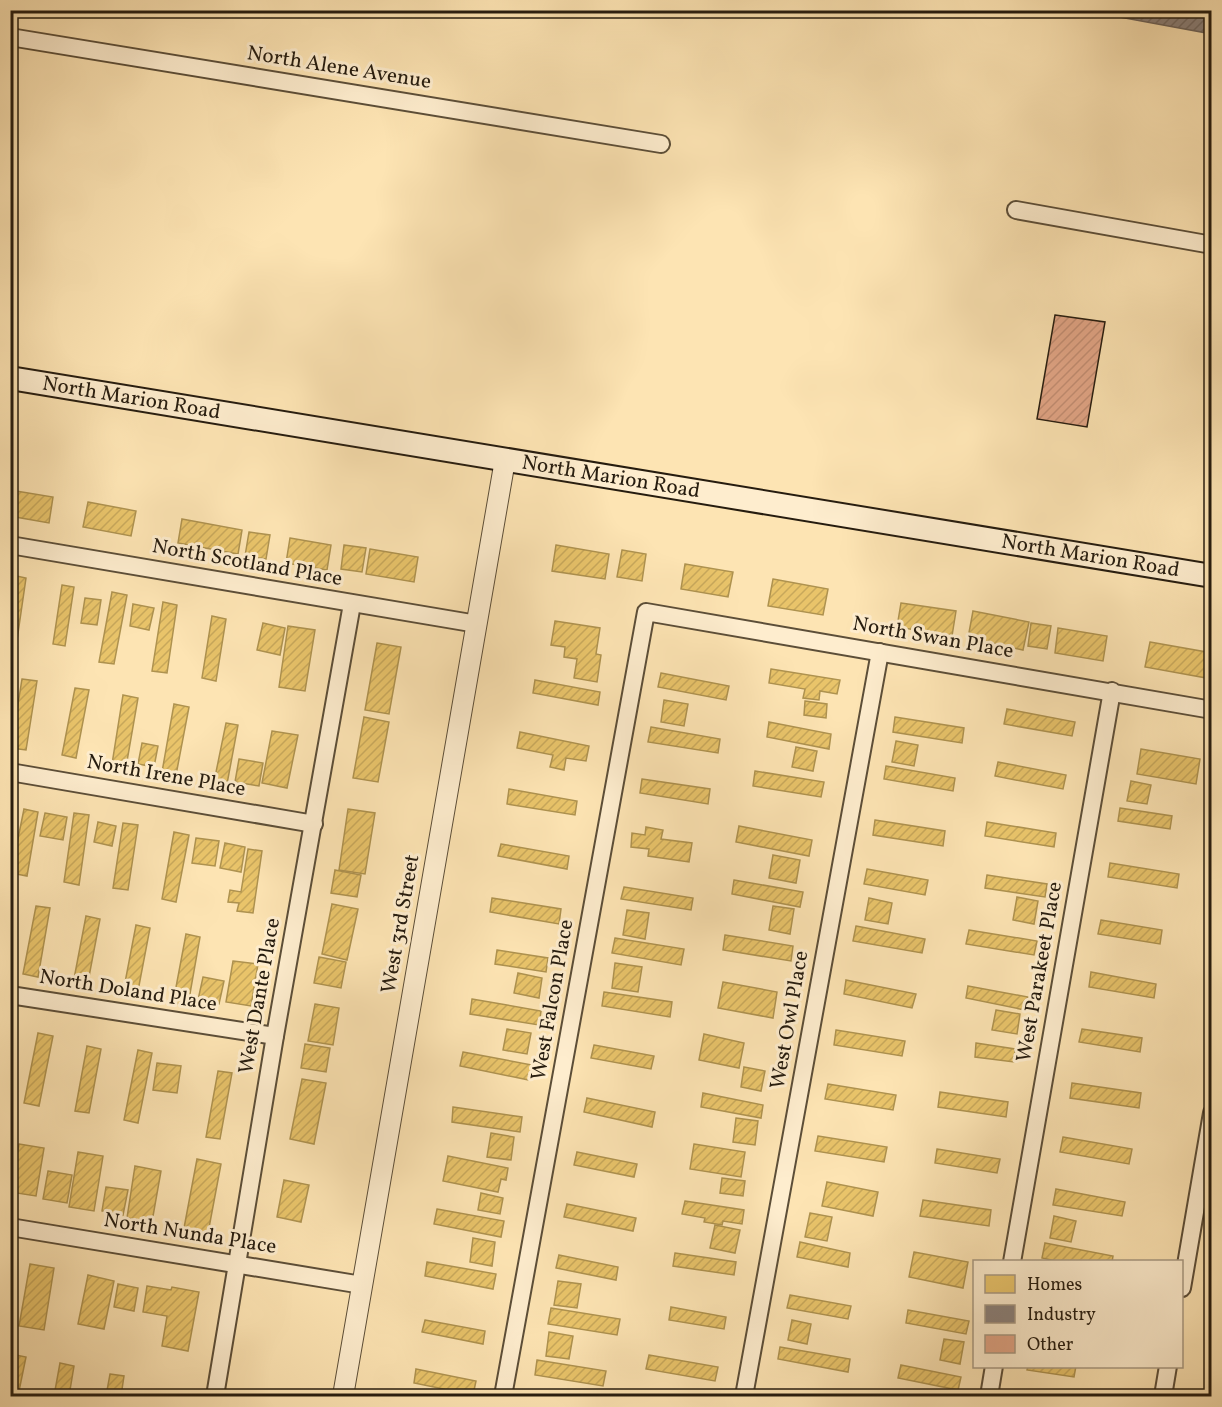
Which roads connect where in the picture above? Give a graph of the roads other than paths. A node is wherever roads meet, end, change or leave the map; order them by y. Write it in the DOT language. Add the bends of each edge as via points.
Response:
graph roads {
  1 [pos="10,37"];
  2 [pos="661,144"];
  3 [pos="1016,210"];
  4 [pos="1212,245"];
  5 [pos="10,378"];
  6 [pos="506,460"];
  7 [pos="10,545"];
  8 [pos="1212,576"];
  9 [pos="352,604"];
  10 [pos="646,612"];
  11 [pos="477,624"];
  12 [pos="880,652"];
  13 [pos="1113,691"];
  14 [pos="1212,710"];
  15 [pos="10,772"];
  16 [pos="314,824"];
  17 [pos="10,995"];
  18 [pos="275,1036"];
  19 [pos="1212,1113"];
  20 [pos="10,1227"];
  21 [pos="1012,1260"];
  22 [pos="238,1264"];
  23 [pos="1183,1282"];
  24 [pos="362,1286"];
  25 [pos="994,1368"];
  26 [pos="1168,1368"];
  27 [pos="215,1396"];
  28 [pos="343,1396"];
  29 [pos="503,1396"];
  30 [pos="744,1396"];
  31 [pos="989,1396"];
  32 [pos="1163,1396"];
  1 -- 2 [label="street, North Alene Avenue"];
  3 -- 4 [label="street"];
  5 -- 6 [label="main road, North Marion Road"];
  6 -- 8 [label="main road, North Marion Road"];
  6 -- 11 [label="street, West 3rd Street"];
  7 -- 9 [label="street, North Scotland Place"];
  9 -- 11 [label="street, North Scotland Place"];
  9 -- 16 [label="street, West Dante Place"];
  10 -- 12 [label="street, North Swan Place"];
  10 -- 29 [label="street, West Falcon Place"];
  11 -- 24 [label="street, West 3rd Street"];
  12 -- 13 [label="street, North Swan Place"];
  12 -- 30 [label="street, West Owl Place"];
  13 -- 14 [label="street, North Swan Place"];
  13 -- 21 [label="street, West Parakeet Place"];
  15 -- 16 [label="street, North Irene Place"];
  16 -- 18 [label="street, West Dante Place"];
  17 -- 18 [label="street, North Doland Place"];
  18 -- 22 [label="street, West Dante Place"];
  19 -- 23 [label="street"];
  20 -- 22 [label="street, North Nunda Place"];
  22 -- 24 [label="street, North Nunda Place"];
  22 -- 27 [label="street, West Dante Place"];
  24 -- 28 [label="street, West 3rd Street"];
  25 -- 31 [label="street"];
  26 -- 32 [label="street"];
}
